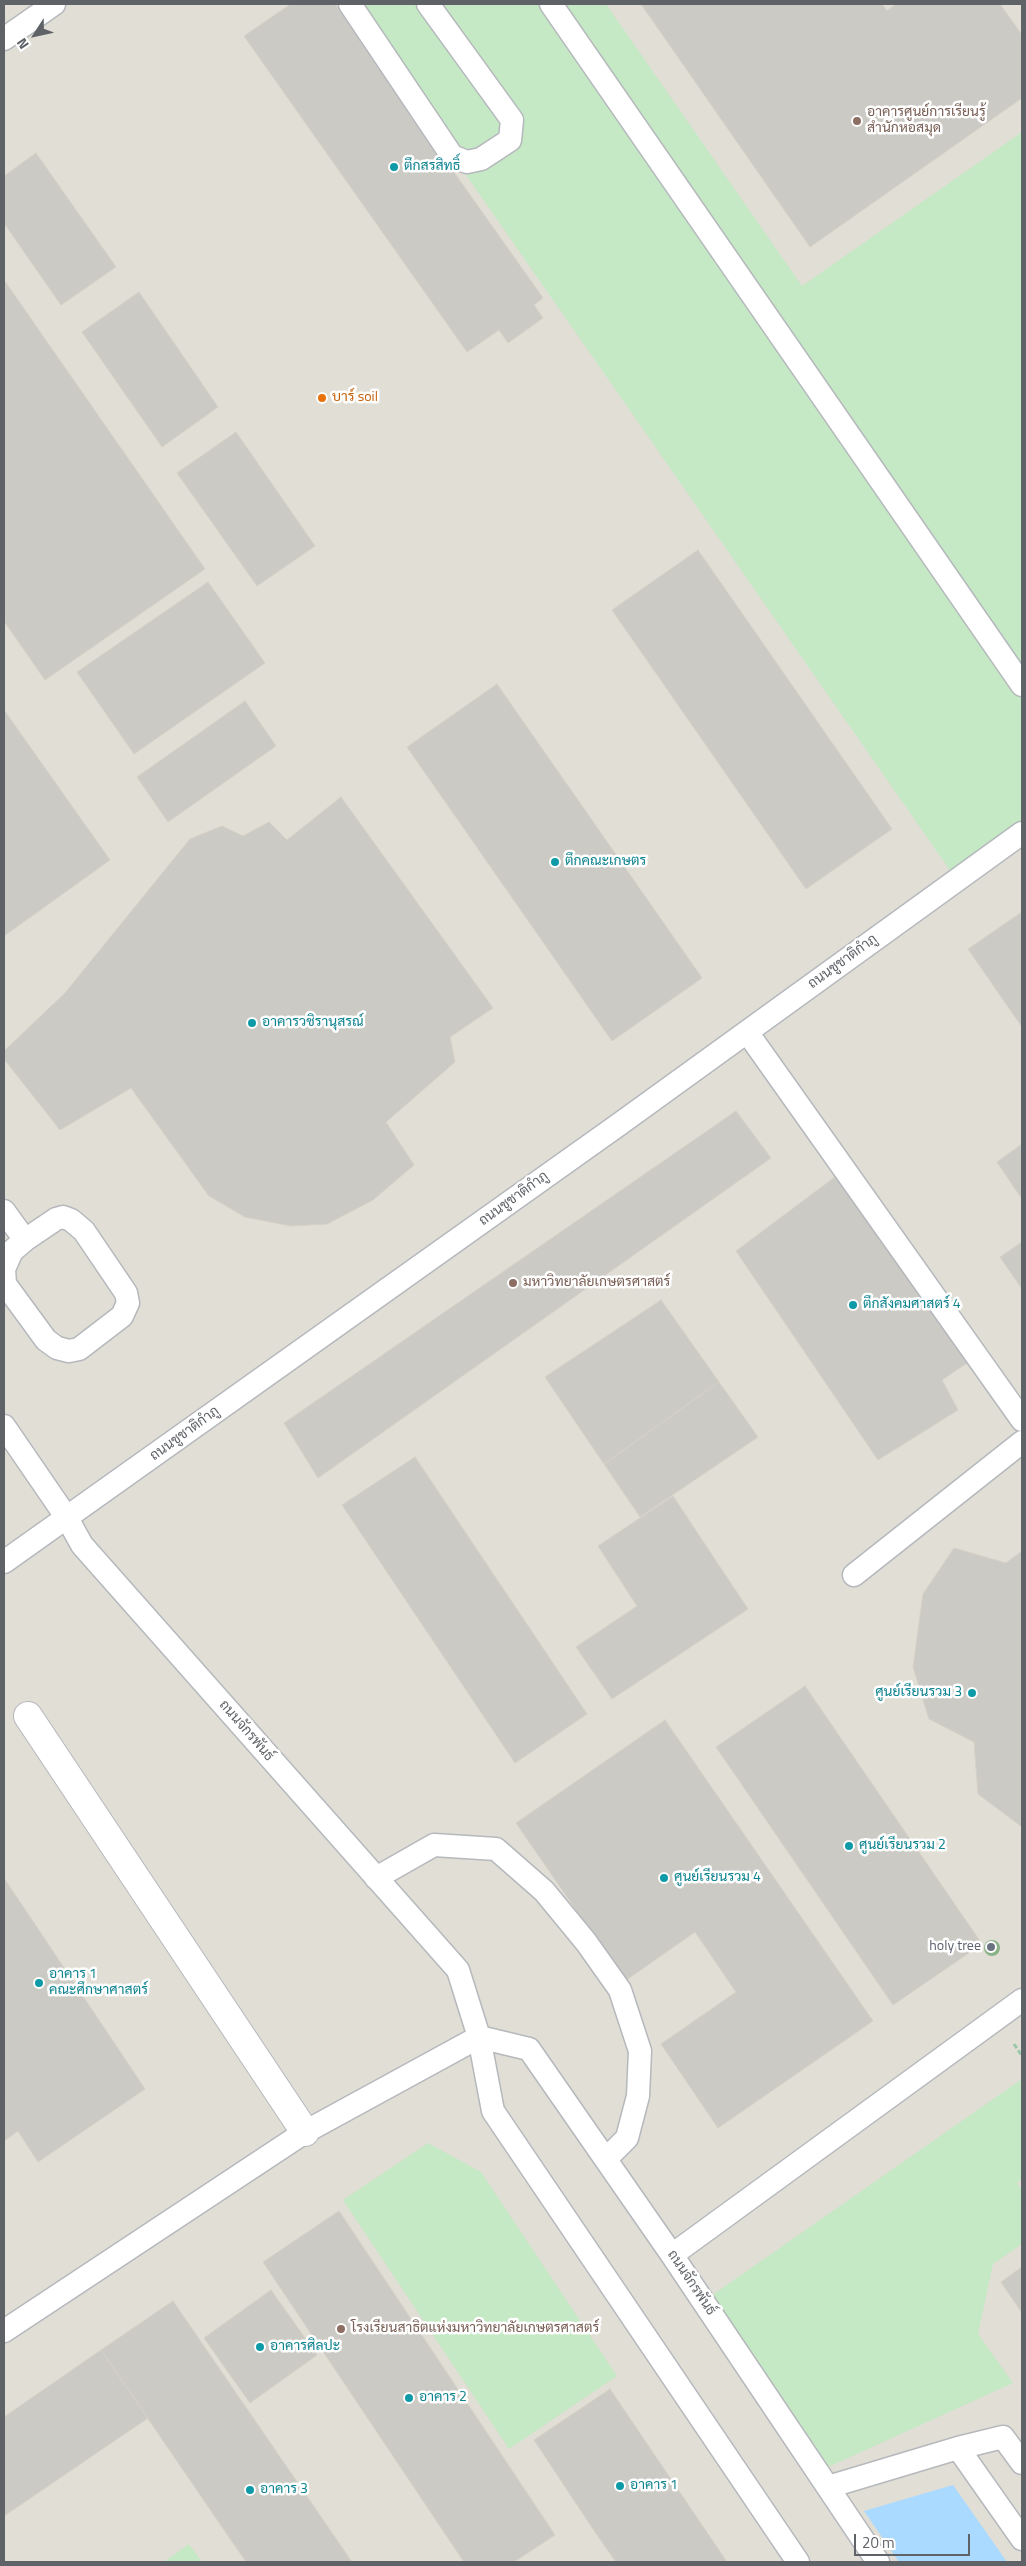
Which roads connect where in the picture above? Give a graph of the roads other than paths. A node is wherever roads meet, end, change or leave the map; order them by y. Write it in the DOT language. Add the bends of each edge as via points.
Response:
graph roads {
  1 [pos="54,4"];
  2 [pos="350,4"];
  3 [pos="428,4"];
  4 [pos="551,4"];
  5 [pos="4,39"];
  6 [pos="1022,685"];
  7 [pos="1022,833"];
  8 [pos="747,1032"];
  9 [pos="4,1211"];
  10 [pos="25,1240"];
  11 [pos="1022,1420"];
  12 [pos="4,1426"];
  13 [pos="1022,1442"];
  14 [pos="67,1518"];
  15 [pos="4,1562"];
  16 [pos="854,1575"];
  17 [pos="28,1716"];
  18 [pos="376,1878"];
  19 [pos="1022,2000"];
  20 [pos="479,2037"];
  21 [pos="305,2132"];
  22 [pos="606,2159"];
  23 [pos="672,2255"];
  24 [pos="4,2331"];
  25 [pos="958,2448"];
  26 [pos="1022,2463"];
  27 [pos="828,2487"];
  28 [pos="1022,2539"];
  29 [pos="798,2562"];
  30 [pos="878,2562"];
  1 -- 5 [label="lane"];
  2 -- 3 [label="lane" via="452,156 468,162 481,159 510,140 512,120"];
  4 -- 6 [label="lane"];
  7 -- 8 [label="lane, ถนนชูชาติกำภู"];
  8 -- 11 [label="lane"];
  8 -- 14 [label="lane, ถนนชูชาติกำภู"];
  9 -- 10 [label="lane"];
  10 -- 10 [label="lane" via="56,1219 71,1220 84,1231 126,1292 128,1303 122,1316 79,1349 57,1348 46,1340 5,1284 4,1269 12,1251"];
  12 -- 14 [label="lane, ถนนจักรพันธ์"];
  13 -- 16 [label="lane"];
  14 -- 15 [label="lane, ถนนชูชาติกำภู"];
  14 -- 18 [label="lane, ถนนจักรพันธ์" via="82,1545"];
  17 -- 21 [label="street"];
  18 -- 20 [label="lane, ถนนจักรพันธ์" via="458,1970"];
  18 -- 22 [label="lane" via="434,1845 496,1849 544,1891 586,1942 620,1990 640,2050 638,2096 627,2138"];
  19 -- 23 [label="lane"];
  20 -- 21 [label="lane"];
  20 -- 22 [label="lane, ถนนจักรพันธ์" via="529,2049"];
  20 -- 29 [label="lane, ถนนจักรพันธ์" via="493,2111"];
  21 -- 24 [label="lane"];
  22 -- 23 [label="lane, ถนนจักรพันธ์"];
  23 -- 27 [label="lane, ถนนจักรพันธ์"];
  25 -- 26 [label="lane" via="1003,2437"];
  25 -- 27 [label="lane"];
  25 -- 28 [label="lane"];
  27 -- 30 [label="lane, ถนนจักรพันธ์"];
}
